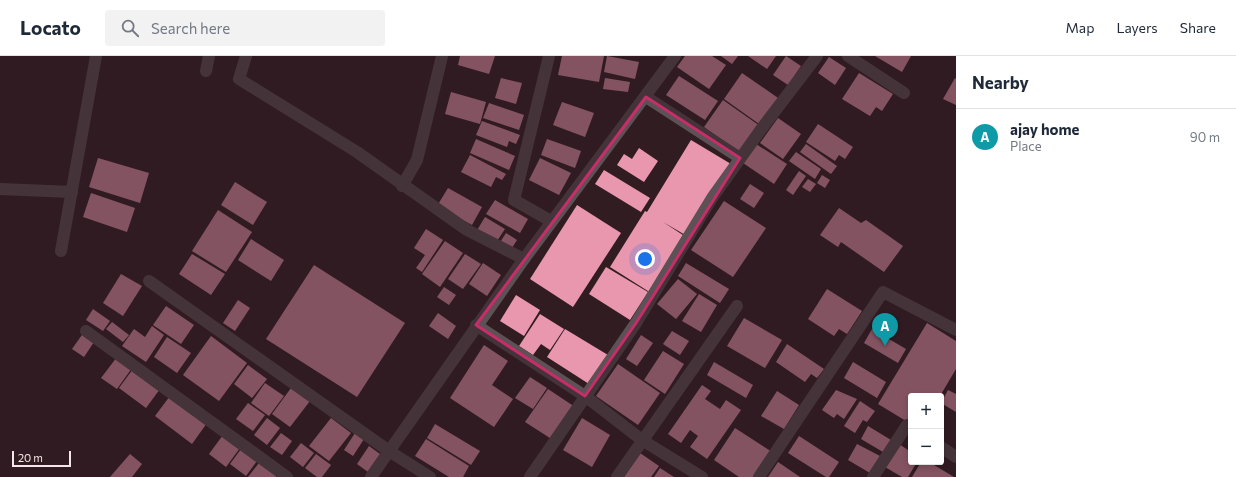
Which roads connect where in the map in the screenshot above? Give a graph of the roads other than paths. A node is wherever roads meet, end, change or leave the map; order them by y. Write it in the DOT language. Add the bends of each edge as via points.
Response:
graph roads {
  1 [pos="96,56"];
  2 [pos="210,56"];
  3 [pos="246,56"];
  4 [pos="442,56"];
  5 [pos="549,56"];
  6 [pos="675,56"];
  7 [pos="817,56"];
  8 [pos="848,56"];
  9 [pos="668,62"];
  10 [pos="206,70"];
  11 [pos="904,92"];
  12 [pos="646,97"];
  13 [pos="740,158"];
  14 [pos="402,186"];
  15 [pos="0,189"];
  16 [pos="72,192"];
  17 [pos="551,221"];
  18 [pos="61,251"];
  19 [pos="524,258"];
  20 [pos="149,281"];
  21 [pos="737,306"];
  22 [pos="476,325"];
  23 [pos="956,330"];
  24 [pos="86,331"];
  25 [pos="585,396"];
  26 [pos="908,426"];
  27 [pos="642,440"];
  28 [pos="944,449"];
  29 [pos="389,451"];
  30 [pos="956,457"];
  31 [pos="288,477"];
  32 [pos="371,477"];
  33 [pos="430,477"];
  34 [pos="530,477"];
  35 [pos="617,477"];
  36 [pos="702,477"];
  37 [pos="759,477"];
  38 [pos="873,477"];
  1 -- 16 [label="street"];
  2 -- 10 [label="street"];
  3 -- 14 [label="street" via="238,79 356,152"];
  4 -- 14 [label="street" via="418,160"];
  5 -- 17 [label="street" via="514,200"];
  6 -- 9 [label="street"];
  7 -- 13 [label="street"];
  8 -- 11 [label="street"];
  9 -- 12 [label="street"];
  12 -- 13 [label="street"];
  12 -- 17 [label="street"];
  13 -- 25 [label="street" via="712,198 636,323"];
  14 -- 19 [label="street" via="467,230"];
  15 -- 16 [label="street"];
  16 -- 18 [label="street"];
  17 -- 19 [label="street"];
  19 -- 22 [label="street"];
  20 -- 29 [label="street"];
  21 -- 27 [label="street"];
  22 -- 25 [label="street"];
  22 -- 29 [label="street"];
  23 -- 37 [label="street" via="883,292"];
  24 -- 31 [label="street"];
  25 -- 27 [label="street"];
  25 -- 34 [label="street"];
  26 -- 38 [label="street"];
  27 -- 35 [label="street"];
  27 -- 36 [label="street"];
  28 -- 30 [label="street"];
  29 -- 32 [label="street"];
  29 -- 33 [label="street"];
}
